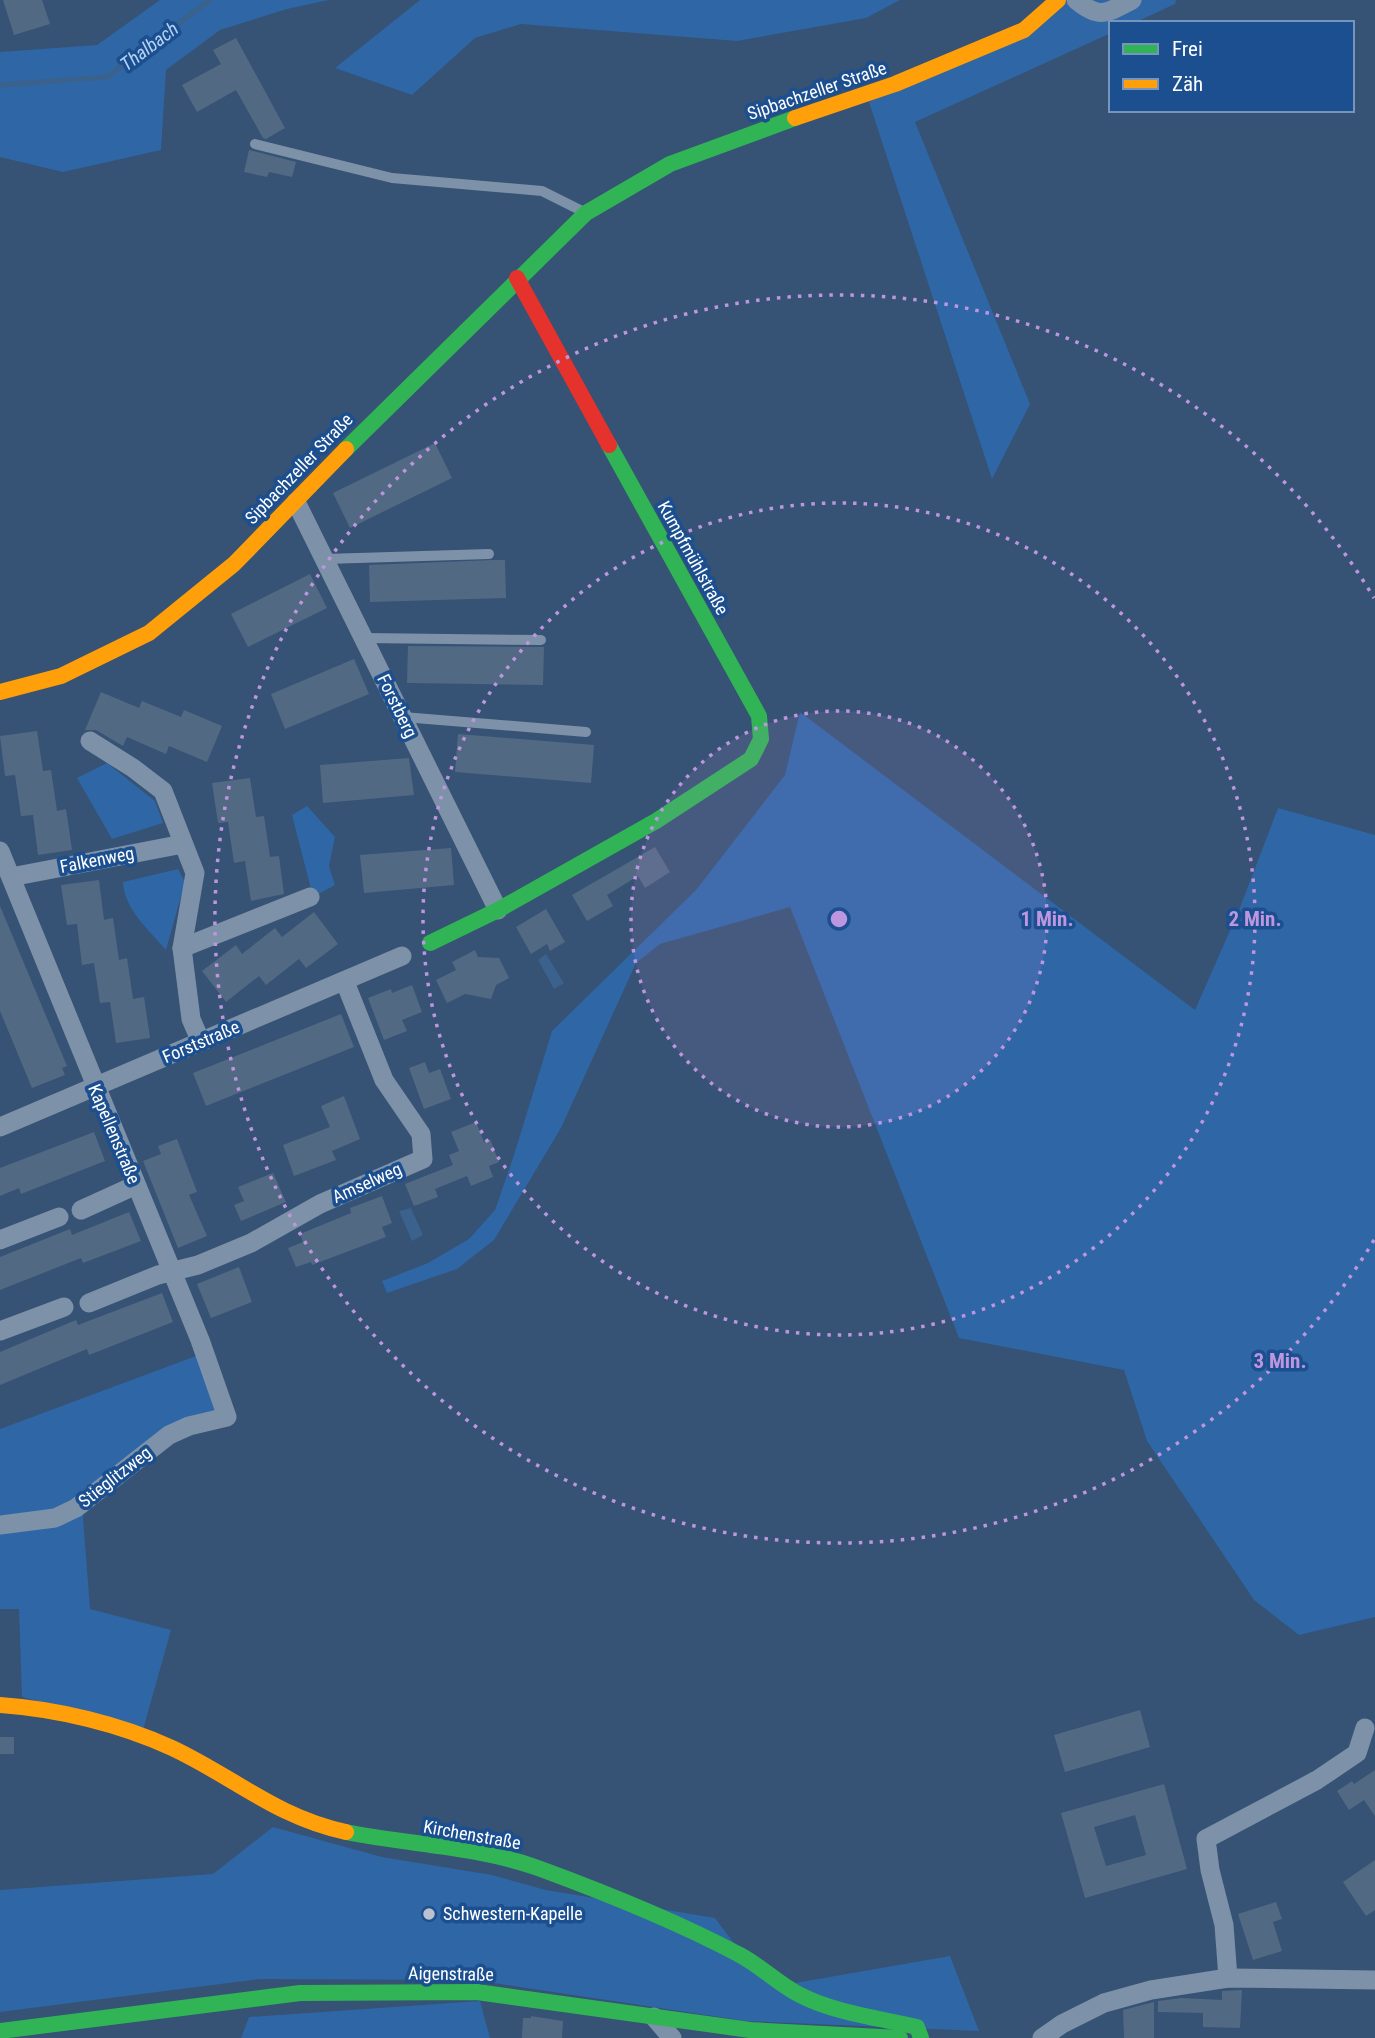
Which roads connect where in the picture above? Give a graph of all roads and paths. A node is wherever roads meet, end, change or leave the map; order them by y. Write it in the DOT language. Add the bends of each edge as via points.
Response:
graph roads {
  1 [pos="1058,0"];
  2 [pos="1076,0"];
  3 [pos="1132,0"];
  4 [pos="255,144"];
  5 [pos="586,213"];
  6 [pos="517,278"];
  7 [pos="296,502"];
  8 [pos="489,554"];
  9 [pos="324,559"];
  10 [pos="363,638"];
  11 [pos="541,640"];
  12 [pos="0,692"];
  13 [pos="402,716"];
  14 [pos="586,732"];
  15 [pos="90,741"];
  16 [pos="183,844"];
  17 [pos="0,851"];
  18 [pos="11,877"];
  19 [pos="310,897"];
  20 [pos="498,911"];
  21 [pos="430,943"];
  22 [pos="182,948"];
  23 [pos="402,957"];
  24 [pos="345,982"];
  25 [pos="201,1042"];
  26 [pos="95,1087"];
  27 [pos="0,1127"];
  28 [pos="136,1185"];
  29 [pos="81,1210"];
  30 [pos="59,1217"];
  31 [pos="0,1240"];
  32 [pos="172,1272"];
  33 [pos="89,1303"];
  34 [pos="64,1307"];
  35 [pos="0,1332"];
  36 [pos="227,1417"];
  37 [pos="0,1525"];
  38 [pos="0,1705"];
  39 [pos="1365,1728"];
  40 [pos="1228,1978"];
  41 [pos="1375,1980"];
  42 [pos="654,2017"];
  43 [pos="0,2031"];
  44 [pos="672,2038"];
  45 [pos="901,2038"];
  46 [pos="921,2038"];
  47 [pos="1042,2038"];
  1 -- 5 [label="street, Sipbachzeller Straße" via="1024,30 895,85 670,164"];
  2 -- 3 [label="street" via="1090,12 1108,13"];
  4 -- 5 [label="lane" via="392,178 542,191"];
  5 -- 6 [label="street, Sipbachzeller Straße"];
  6 -- 7 [label="street, Sipbachzeller Straße"];
  6 -- 20 [label="street, Kumpfmühlstraße" via="759,716 761,739 751,759 656,821"];
  7 -- 9 [label="street, Forstberg"];
  7 -- 12 [label="street, Sipbachzeller Straße" via="234,564 149,633 61,676"];
  8 -- 9 [label="lane"];
  9 -- 10 [label="street, Forstberg"];
  10 -- 11 [label="lane"];
  10 -- 13 [label="street, Forstberg"];
  13 -- 14 [label="lane"];
  13 -- 20 [label="street, Forstberg"];
  15 -- 16 [label="street" via="163,791"];
  16 -- 18 [label="street, Falkenweg"];
  16 -- 22 [label="street" via="195,873"];
  17 -- 18 [label="street, Kapellenstraße"];
  18 -- 26 [label="street, Kapellenstraße"];
  19 -- 22 [label="street"];
  20 -- 21 [label="street"];
  22 -- 25 [label="street" via="191,1018"];
  23 -- 24 [label="street, Forststraße"];
  24 -- 25 [label="street, Forststraße"];
  24 -- 32 [label="street, Amselweg" via="384,1080 421,1134 423,1159 320,1204 251,1243"];
  25 -- 26 [label="street, Forststraße"];
  26 -- 27 [label="street, Forststraße"];
  26 -- 28 [label="street, Kapellenstraße"];
  28 -- 29 [label="street"];
  28 -- 32 [label="street, Kapellenstraße"];
  30 -- 31 [label="street"];
  32 -- 33 [label="street"];
  32 -- 36 [label="street, Kapellenstraße"];
  34 -- 35 [label="street"];
  36 -- 37 [label="street, Stieglitzweg" via="169,1435 76,1508 55,1518"];
  38 -- 46 [label="street, Kirchenstraße" via="70,1716 172,1748 274,1807 323,1827 499,1856 537,1868 713,1941 799,1995 827,2006 917,2026"];
  39 -- 40 [label="street" via="1357,1752 1317,1780 1206,1839 1224,1925"];
  40 -- 41 [label="street"];
  40 -- 47 [label="street" via="1150,1990 1104,2003"];
  42 -- 43 [label="street, Aigenstraße" via="477,1992 300,1993"];
  42 -- 44 [label="street"];
  42 -- 45 [label="street, Aigenstraße" via="750,2030"];
}
